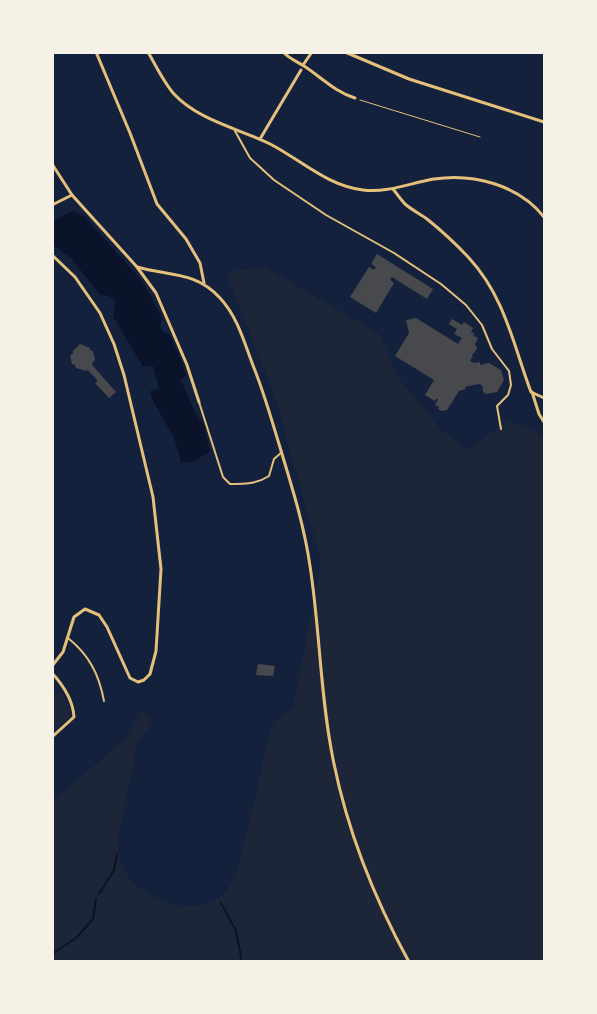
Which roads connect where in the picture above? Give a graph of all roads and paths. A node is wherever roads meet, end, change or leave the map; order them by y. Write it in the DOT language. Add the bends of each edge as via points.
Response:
graph roads {
  1 [pos="96,52"];
  2 [pos="148,52"];
  3 [pos="283,52"];
  4 [pos="312,52"];
  5 [pos="345,52"];
  6 [pos="303,66"];
  7 [pos="301,70"];
  8 [pos="355,98"];
  9 [pos="544,122"];
  10 [pos="234,128"];
  11 [pos="480,137"];
  12 [pos="260,140"];
  13 [pos="52,164"];
  14 [pos="393,189"];
  15 [pos="72,195"];
  16 [pos="52,205"];
  17 [pos="544,217"];
  18 [pos="52,255"];
  19 [pos="137,267"];
  20 [pos="204,283"];
  21 [pos="531,392"];
  22 [pos="544,398"];
  23 [pos="199,402"];
  24 [pos="544,422"];
  25 [pos="501,429"];
  26 [pos="282,452"];
  27 [pos="68,638"];
  28 [pos="52,666"];
  29 [pos="52,673"];
  30 [pos="104,701"];
  31 [pos="52,737"];
  32 [pos="409,962"];
  1 -- 20 [label="street" via="157,204 200,263"];
  2 -- 10 [label="street" via="175,94 190,107"];
  3 -- 6 [label="street"];
  4 -- 6 [label="street"];
  5 -- 9 [label="street" via="409,79"];
  6 -- 8 [label="street" via="345,95"];
  7 -- 12 [label="street"];
  8 -- 11 [label="path"];
  10 -- 12 [label="street"];
  10 -- 25 [label="lane" via="250,158 274,180 326,215 394,253 466,305 482,325 492,349 510,371 512,385 508,395 497,406"];
  12 -- 14 [label="street" via="341,185 366,190"];
  13 -- 15 [label="street"];
  14 -- 17 [label="street" via="434,179 468,178 510,190 527,200"];
  14 -- 21 [label="street" via="406,204 450,238 486,280 510,328"];
  15 -- 16 [label="street"];
  15 -- 19 [label="street"];
  18 -- 27 [label="street" via="75,277 100,313 114,344 152,497 161,569 156,651 150,674 144,680 138,682 130,678 99,615 85,609 74,617"];
  19 -- 20 [label="street" via="175,273"];
  19 -- 23 [label="street" via="156,293 188,365"];
  20 -- 26 [label="street" via="232,312"];
  21 -- 22 [label="street"];
  21 -- 24 [label="street"];
  23 -- 26 [label="lane" via="222,478 230,484 261,481 269,476 274,459"];
  26 -- 32 [label="street" via="302,523 310,568 323,705 340,790 369,880"];
  27 -- 28 [label="street" via="63,652"];
  27 -- 30 [label="lane" via="80,647 92,666 101,682"];
  29 -- 31 [label="street" via="73,708 74,717"];
}
